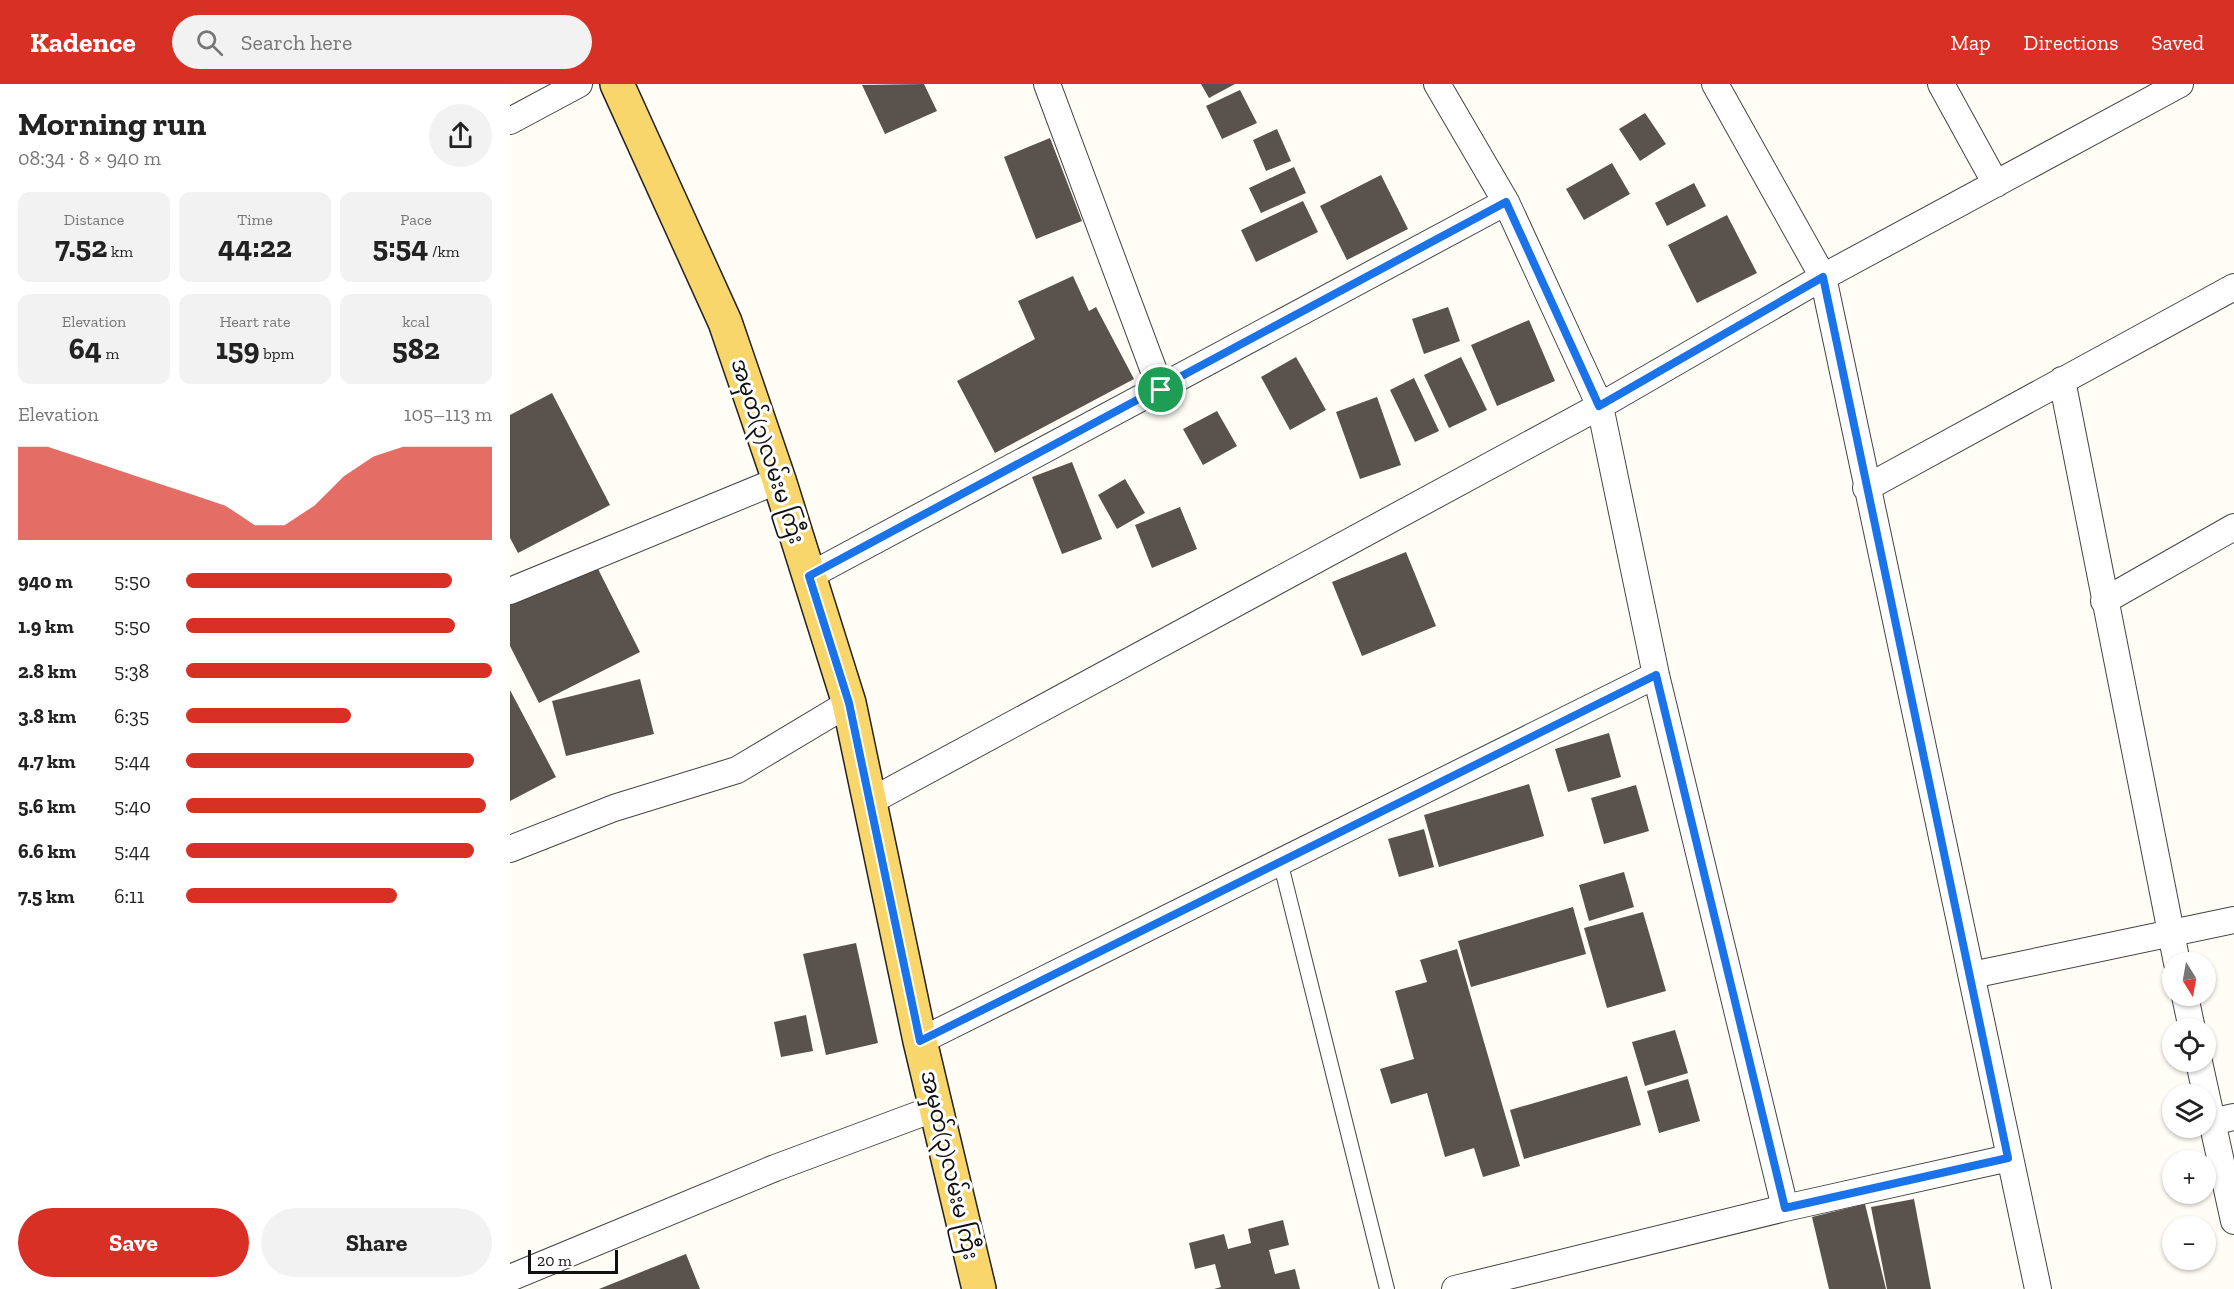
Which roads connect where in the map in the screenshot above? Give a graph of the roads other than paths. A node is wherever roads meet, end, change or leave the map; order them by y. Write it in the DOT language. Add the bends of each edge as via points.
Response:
graph roads {
  1 [pos="579,84"];
  2 [pos="616,84"];
  3 [pos="1047,84"];
  4 [pos="1437,84"];
  5 [pos="1715,84"];
  6 [pos="1941,84"];
  7 [pos="2180,84"];
  8 [pos="510,121"];
  9 [pos="1996,184"];
  10 [pos="1506,202"];
  11 [pos="1823,277"];
  12 [pos="2234,287"];
  13 [pos="2062,380"];
  14 [pos="1161,390"];
  15 [pos="1599,406"];
  16 [pos="779,480"];
  17 [pos="1866,488"];
  18 [pos="2234,527"];
  19 [pos="809,576"];
  20 [pos="510,591"];
  21 [pos="2104,601"];
  22 [pos="1656,675"];
  23 [pos="849,703"];
  24 [pos="871,801"];
  25 [pos="510,849"];
  26 [pos="1280,861"];
  27 [pos="2234,920"];
  28 [pos="2171,934"];
  29 [pos="2175,952"];
  30 [pos="1972,975"];
  31 [pos="920,1041"];
  32 [pos="2203,1072"];
  33 [pos="936,1108"];
  34 [pos="2223,1119"];
  35 [pos="2008,1158"];
  36 [pos="1785,1208"];
  37 [pos="2234,1221"];
  38 [pos="510,1278"];
  39 [pos="979,1289"];
  40 [pos="1387,1289"];
  41 [pos="1455,1289"];
  42 [pos="2038,1289"];
  1 -- 8 [label="street"];
  2 -- 16 [label="main road, အမှတ်(၃)လမ်းမ ကြီး" via="725,322"];
  3 -- 14 [label="street"];
  4 -- 10 [label="street"];
  5 -- 11 [label="street"];
  6 -- 9 [label="street"];
  7 -- 9 [label="street"];
  9 -- 11 [label="street"];
  10 -- 14 [label="street"];
  10 -- 15 [label="street"];
  11 -- 15 [label="street"];
  11 -- 17 [label="street"];
  12 -- 13 [label="street"];
  13 -- 17 [label="street"];
  13 -- 21 [label="street"];
  14 -- 19 [label="street"];
  15 -- 22 [label="street"];
  15 -- 24 [label="street"];
  16 -- 19 [label="main road, အမှတ်(၃)လမ်းမ ကြီး"];
  16 -- 20 [label="street"];
  17 -- 30 [label="street"];
  18 -- 21 [label="street"];
  19 -- 23 [label="main road, အမှတ်(၃)လမ်းမ ကြီး"];
  21 -- 28 [label="street"];
  22 -- 26 [label="street"];
  22 -- 36 [label="street"];
  23 -- 24 [label="main road, အမှတ်(၃)လမ်းမ ကြီး"];
  23 -- 25 [label="street" via="737,770 614,808"];
  24 -- 31 [label="main road, အမှတ်(၃)လမ်းမ ကြီး"];
  26 -- 31 [label="street"];
  26 -- 40 [label="lane"];
  27 -- 28 [label="street"];
  28 -- 29 [label="street"];
  28 -- 30 [label="street"];
  30 -- 35 [label="street"];
  31 -- 33 [label="main road, အမှတ်(၃)လမ်းမ ကြီး"];
  32 -- 34 [label="street"];
  33 -- 38 [label="street" via="775,1168"];
  33 -- 39 [label="main road, အမှတ်(၃)လမ်းမ ကြီး"];
  34 -- 37 [label="street"];
  35 -- 36 [label="street"];
  35 -- 42 [label="street"];
  36 -- 41 [label="street"];
}
